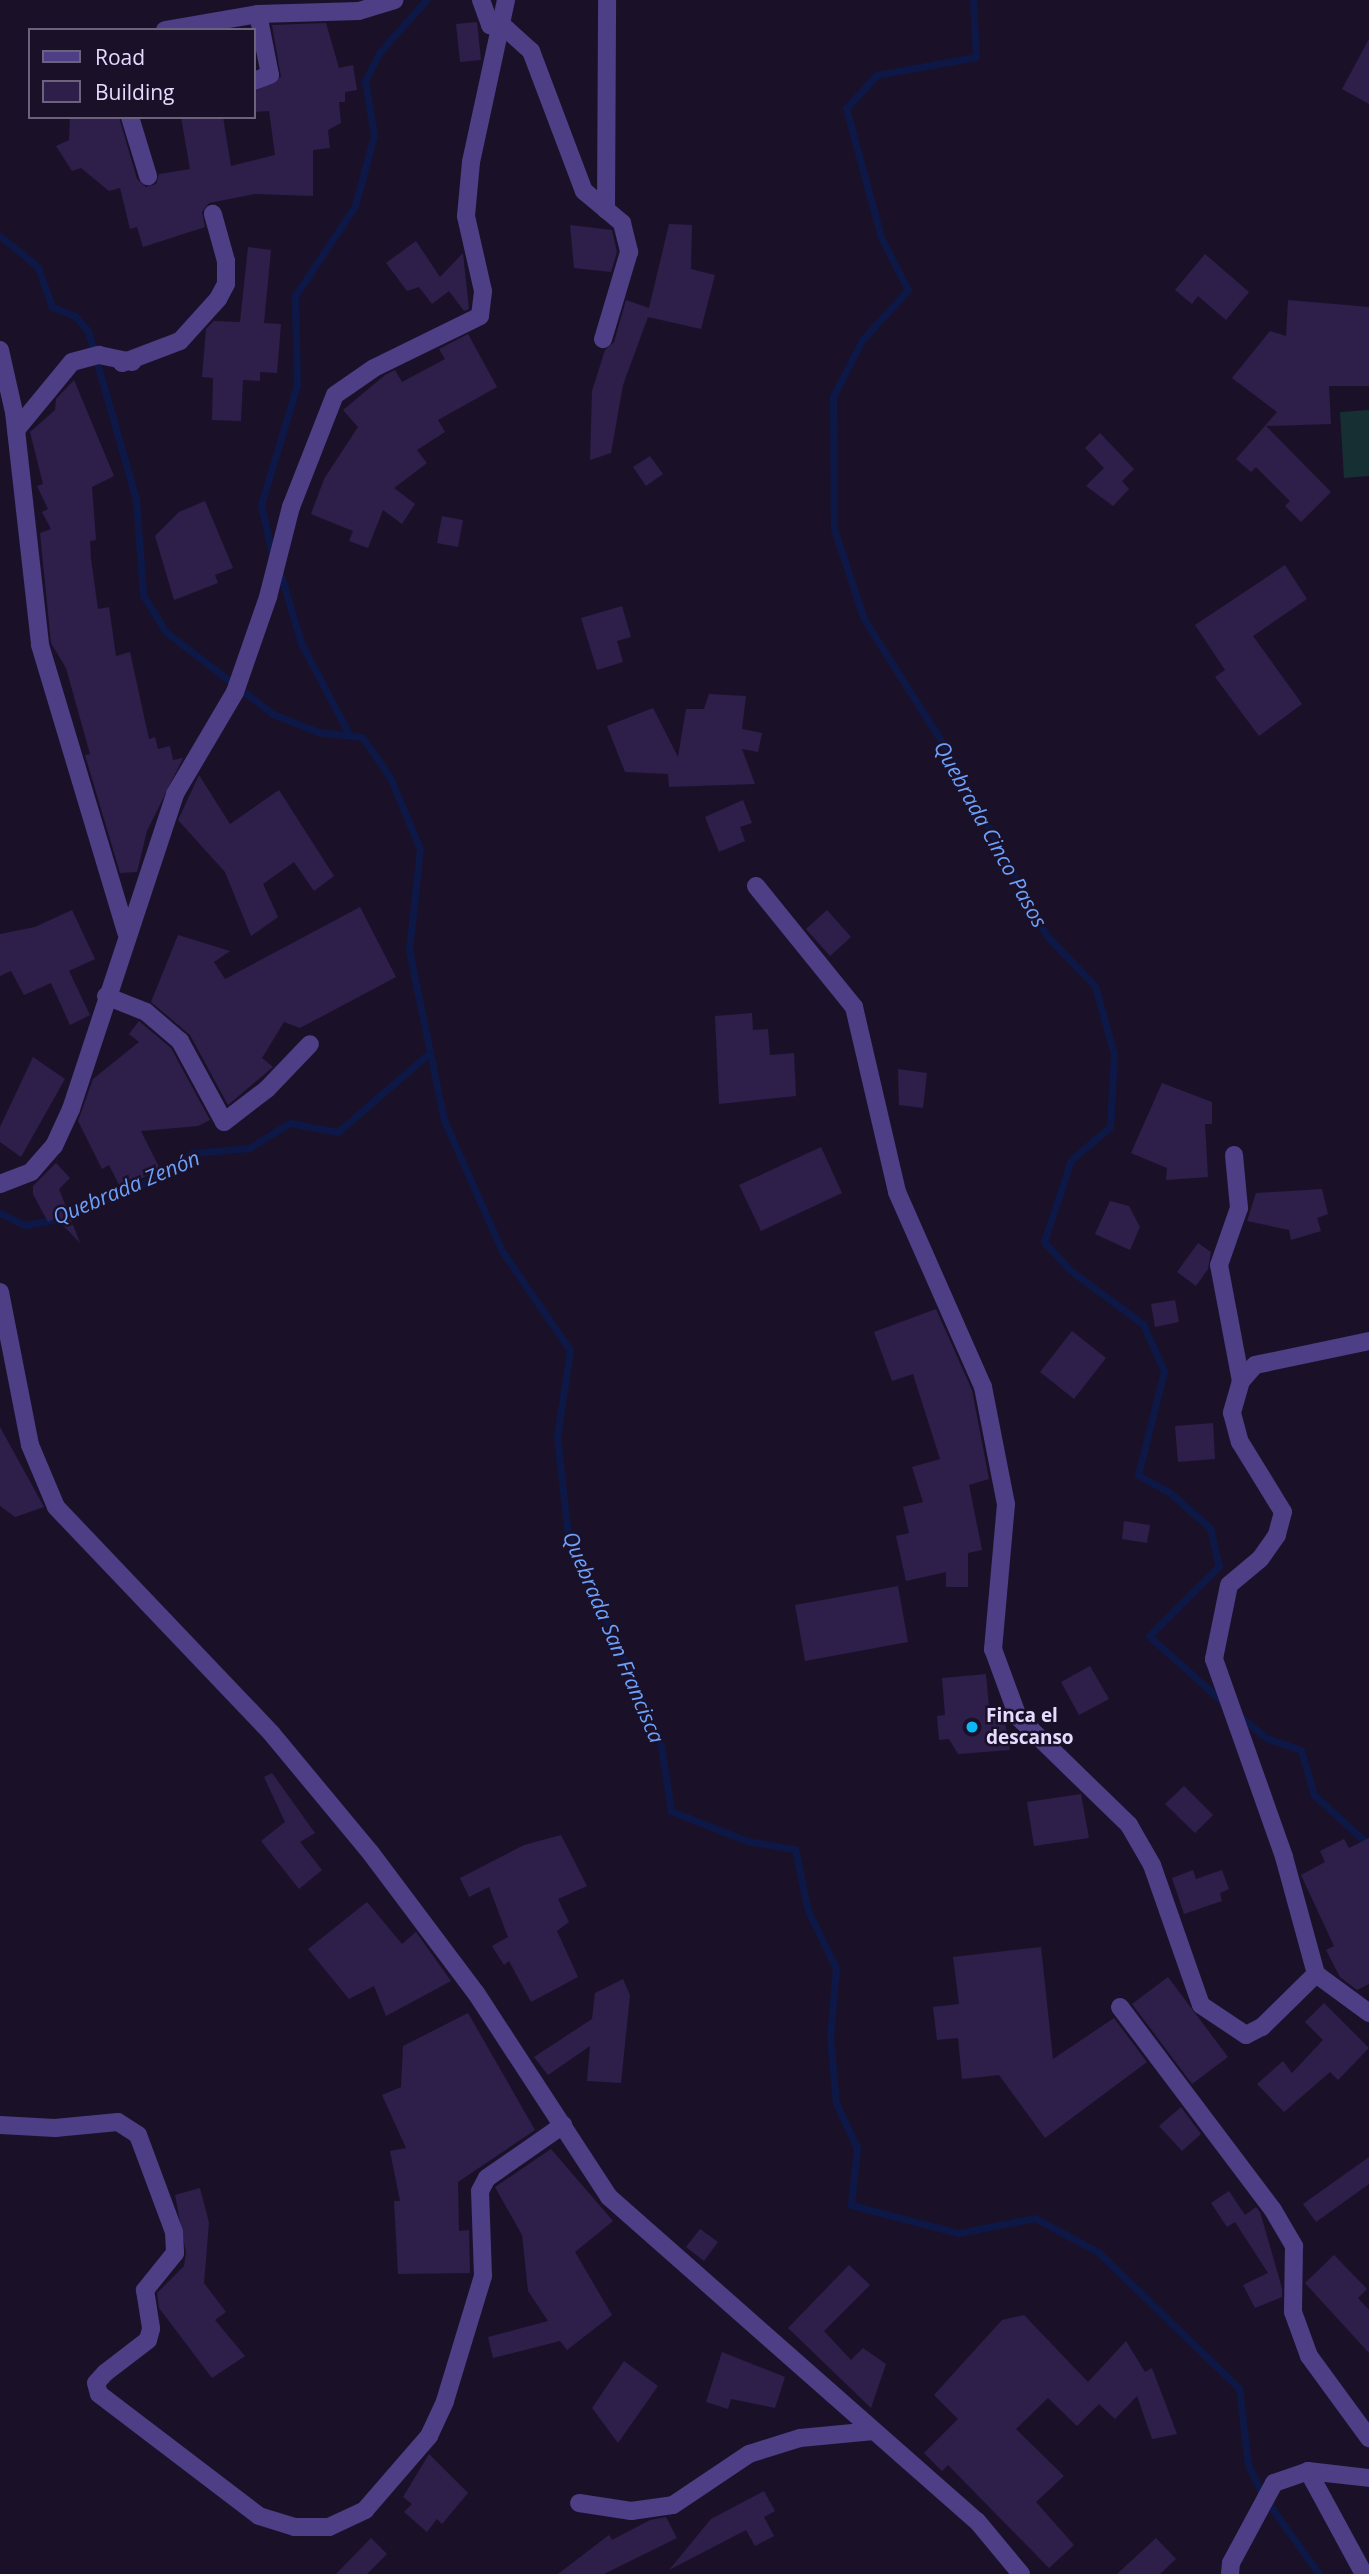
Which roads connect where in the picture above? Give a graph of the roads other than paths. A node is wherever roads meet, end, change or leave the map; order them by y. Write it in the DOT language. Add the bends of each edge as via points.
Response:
graph roads {
  1 [pos="394,0"];
  2 [pos="481,0"];
  3 [pos="506,0"];
  4 [pos="607,0"];
  5 [pos="258,14"];
  6 [pos="502,26"];
  7 [pos="178,28"];
  8 [pos="256,79"];
  9 [pos="131,119"];
  10 [pos="148,176"];
  11 [pos="606,210"];
  12 [pos="212,214"];
  13 [pos="603,340"];
  14 [pos="0,350"];
  15 [pos="168,353"];
  16 [pos="122,363"];
  17 [pos="16,430"];
  18 [pos="755,887"];
  19 [pos="126,932"];
  20 [pos="106,996"];
  21 [pos="310,1044"];
  22 [pos="1234,1155"];
  23 [pos="0,1184"];
  24 [pos="0,1292"];
  25 [pos="1369,1340"];
  26 [pos="1241,1381"];
  27 [pos="1315,1974"];
  28 [pos="1120,2007"];
  29 [pos="1369,2013"];
  30 [pos="0,2125"];
  31 [pos="563,2125"];
  32 [pos="874,2431"];
  33 [pos="1369,2438"];
  34 [pos="1308,2471"];
  35 [pos="1369,2478"];
  36 [pos="579,2503"];
  37 [pos="1021,2574"];
  38 [pos="1230,2574"];
  39 [pos="1364,2574"];
  1 -- 5 [label="street" via="359,11"];
  2 -- 6 [label="street" via="490,25"];
  3 -- 6 [label="street"];
  4 -- 11 [label="street"];
  5 -- 7 [label="street"];
  5 -- 8 [label="street" via="270,75"];
  6 -- 11 [label="street" via="531,51 584,191"];
  6 -- 19 [label="street" via="471,162 466,216 484,291 480,316 374,368 335,395 291,508 268,597 236,688 175,794"];
  9 -- 10 [label="street"];
  11 -- 13 [label="street" via="622,223 629,252"];
  12 -- 16 [label="street" via="226,261 226,285 218,299 180,341"];
  14 -- 17 [label="street"];
  15 -- 16 [label="street"];
  16 -- 17 [label="street" via="99,355 79,360"];
  17 -- 19 [label="street" via="40,645"];
  18 -- 27 [label="street" via="854,1007 897,1192 984,1387 1006,1504 993,1649 1018,1717 1129,1825 1152,1864 1201,2005 1246,2035 1262,2027"];
  19 -- 20 [label="street"];
  20 -- 21 [label="street" via="146,1012 180,1041 224,1122 267,1089"];
  20 -- 23 [label="street" via="54,1146 31,1172"];
  22 -- 26 [label="street" via="1239,1208 1219,1265"];
  24 -- 31 [label="street" via="30,1445 56,1507 272,1734 370,1852 476,1993"];
  25 -- 26 [label="street" via="1255,1365"];
  26 -- 27 [label="street" via="1231,1413 1241,1442 1283,1512 1266,1551 1229,1585 1219,1612 1214,1660 1284,1857"];
  27 -- 29 [label="street"];
  28 -- 33 [label="street" via="1273,2210 1294,2246 1293,2312 1309,2356"];
  30 -- 31 [label="street" via="55,2128 118,2122 138,2135 174,2232 175,2253 145,2290 152,2329 148,2340 105,2373 96,2383 99,2394 259,2516 294,2527 329,2527 365,2510 429,2435 445,2401 483,2276 480,2191 487,2178"];
  31 -- 32 [label="street" via="609,2197"];
  32 -- 36 [label="street" via="800,2438 749,2454 673,2505 631,2511"];
  32 -- 37 [label="street" via="977,2521"];
  34 -- 35 [label="street"];
  34 -- 38 [label="street" via="1274,2483 1264,2496"];
  34 -- 39 [label="street"];
}
